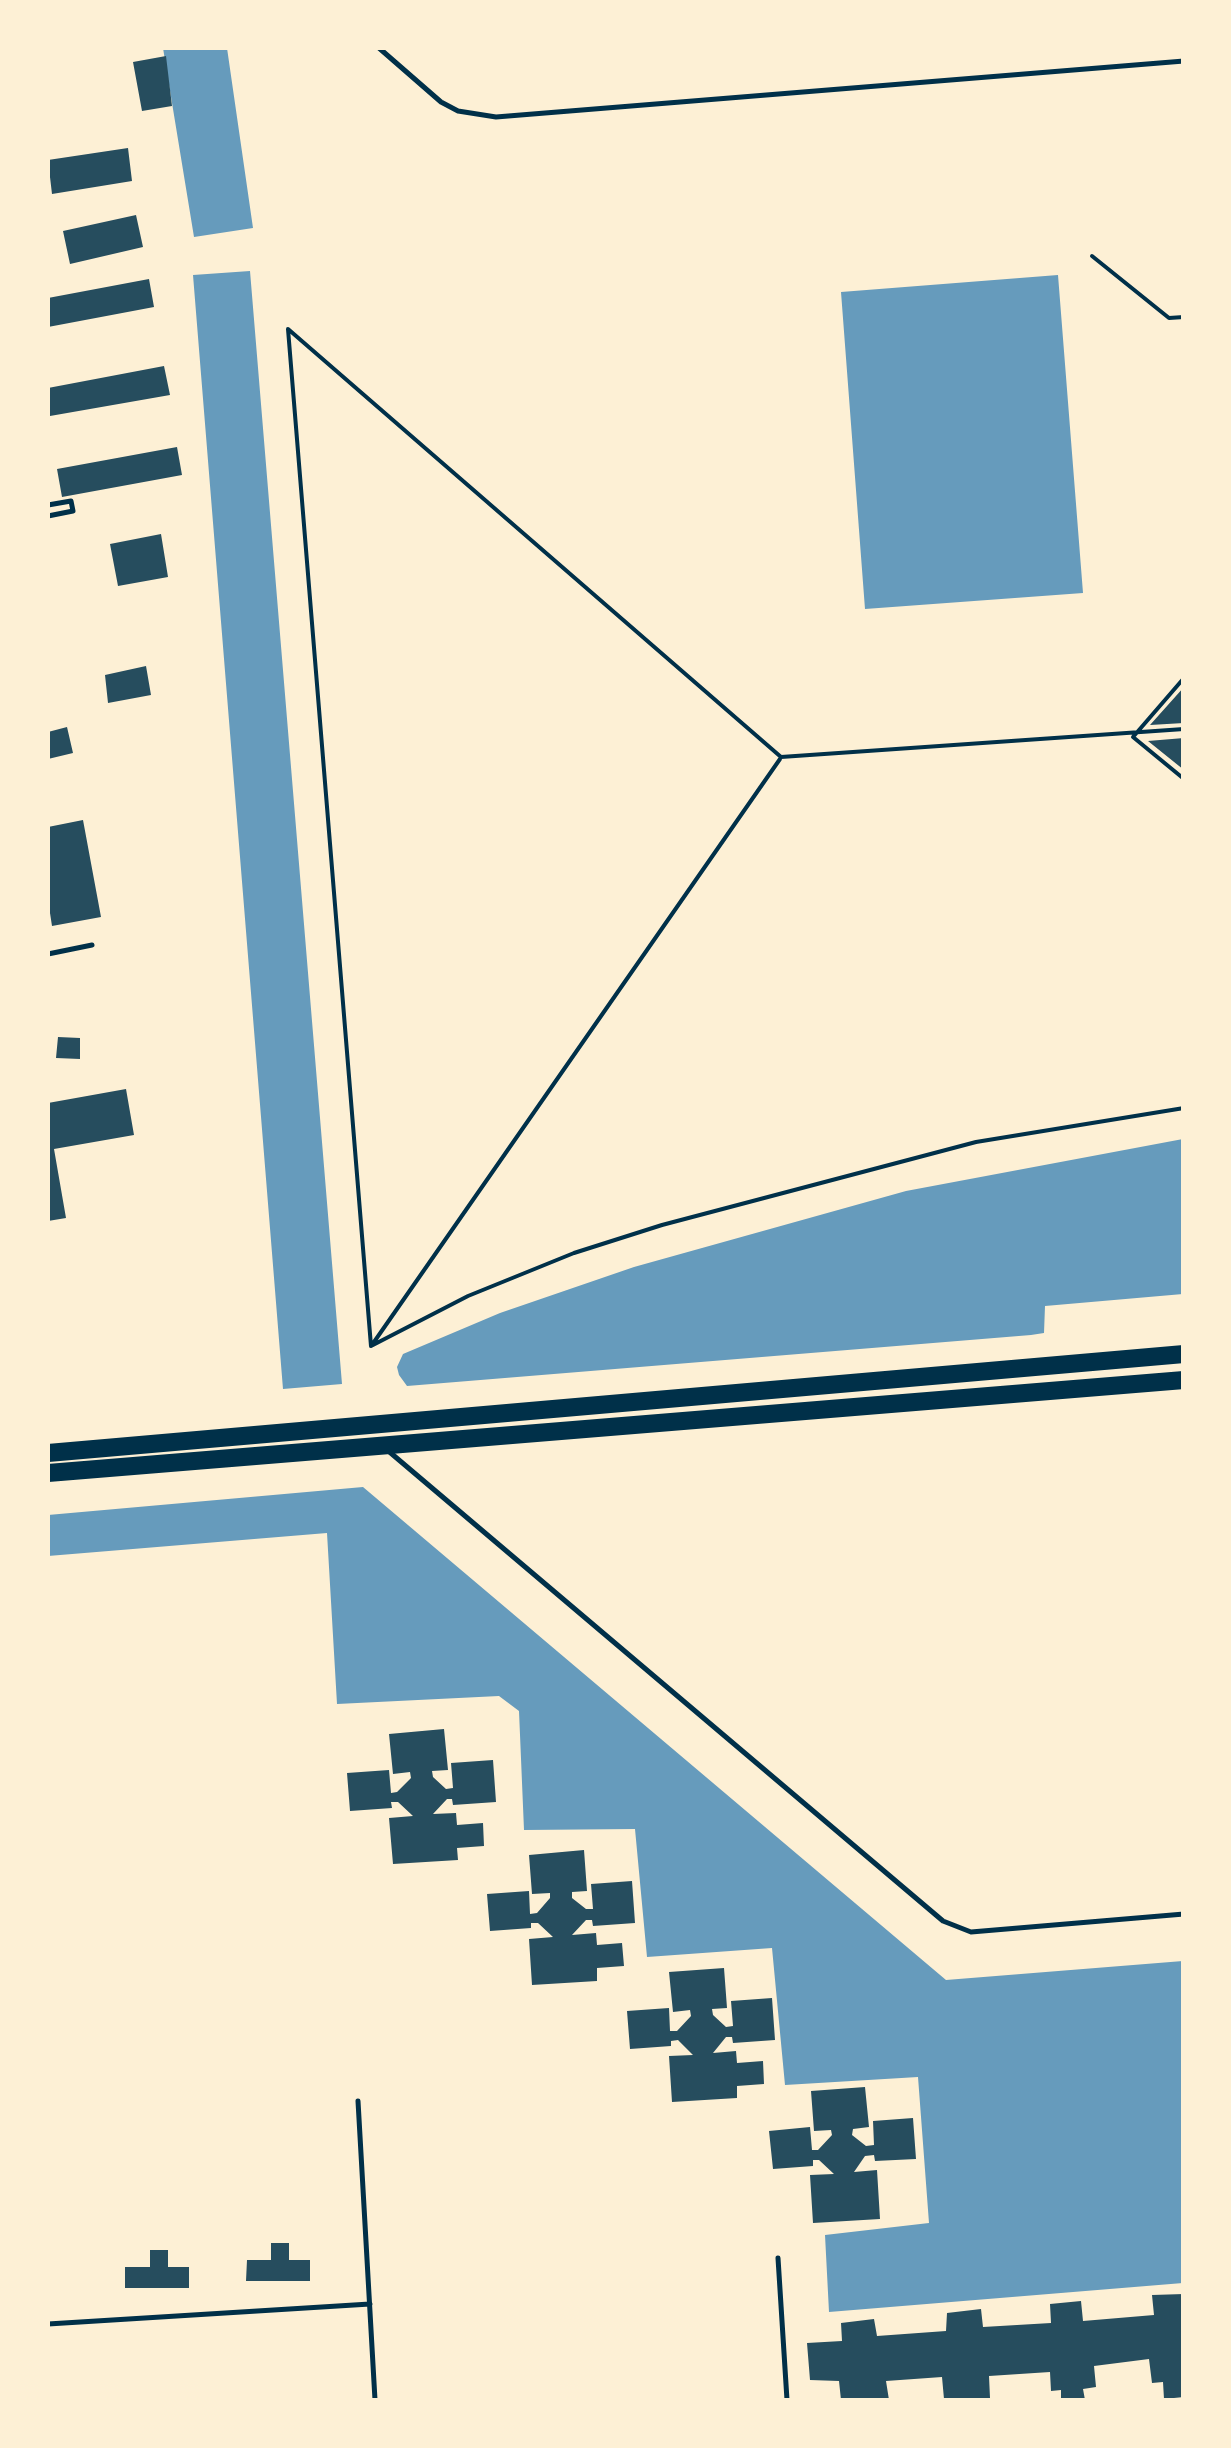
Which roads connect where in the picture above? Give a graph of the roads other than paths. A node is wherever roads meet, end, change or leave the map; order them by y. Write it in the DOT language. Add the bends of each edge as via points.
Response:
graph roads {
  1 [pos="380,48"];
  2 [pos="1184,61"];
  3 [pos="48,505"];
  4 [pos="48,516"];
  5 [pos="92,945"];
  6 [pos="48,954"];
  7 [pos="1184,1354"];
  8 [pos="1184,1380"];
  9 [pos="362,1427"];
  10 [pos="382,1446"];
  11 [pos="48,1453"];
  12 [pos="48,1473"];
  13 [pos="1184,1914"];
  14 [pos="358,2101"];
  15 [pos="778,2258"];
  16 [pos="370,2304"];
  17 [pos="48,2324"];
  18 [pos="375,2400"];
  19 [pos="787,2400"];
  1 -- 2 [label="lane" via="442,102 496,117"];
  3 -- 4 [label="lane" via="71,501 72,511"];
  5 -- 6 [label="lane"];
  7 -- 9 [label="main road"];
  8 -- 10 [label="main road"];
  9 -- 10 [label="lane"];
  9 -- 11 [label="main road"];
  10 -- 12 [label="main road"];
  10 -- 13 [label="lane" via="943,1921 970,1932"];
  14 -- 16 [label="lane"];
  15 -- 19 [label="lane"];
  16 -- 17 [label="lane"];
  16 -- 18 [label="lane"];
}
